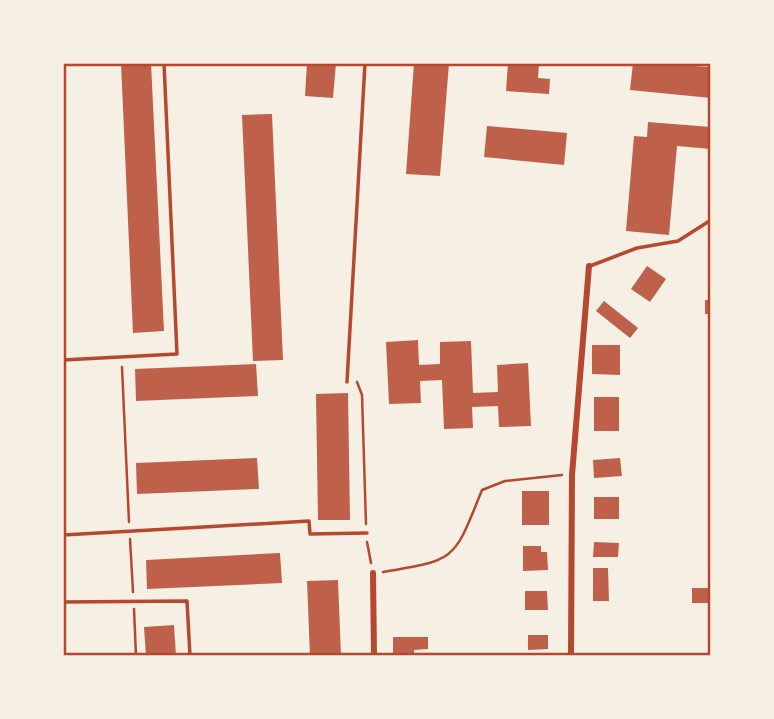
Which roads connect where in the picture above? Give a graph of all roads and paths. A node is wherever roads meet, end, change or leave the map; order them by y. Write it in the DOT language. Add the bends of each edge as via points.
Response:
graph roads {
  1 [pos="164,63"];
  2 [pos="365,63"];
  3 [pos="711,220"];
  4 [pos="589,266"];
  5 [pos="121,357"];
  6 [pos="63,360"];
  7 [pos="348,362"];
  8 [pos="346,382"];
  9 [pos="572,475"];
  10 [pos="130,533"];
  11 [pos="367,533"];
  12 [pos="63,535"];
  13 [pos="373,573"];
  14 [pos="133,601"];
  15 [pos="63,602"];
  16 [pos="136,656"];
  17 [pos="190,656"];
  18 [pos="374,656"];
  19 [pos="571,656"];
  1 -- 5 [label="lane" via="177,354"];
  2 -- 7 [label="lane"];
  3 -- 4 [label="lane" via="678,241 638,248"];
  4 -- 9 [label="street"];
  5 -- 6 [label="lane"];
  5 -- 10 [label="path"];
  7 -- 8 [label="lane"];
  7 -- 11 [label="path" via="362,395"];
  9 -- 13 [label="path" via="505,481 482,490 449,556"];
  9 -- 19 [label="street"];
  10 -- 11 [label="lane" via="309,521 310,534"];
  10 -- 12 [label="lane"];
  10 -- 14 [label="path"];
  11 -- 13 [label="path"];
  13 -- 18 [label="street"];
  14 -- 15 [label="lane"];
  14 -- 16 [label="path"];
  14 -- 17 [label="lane" via="187,601"];
}
